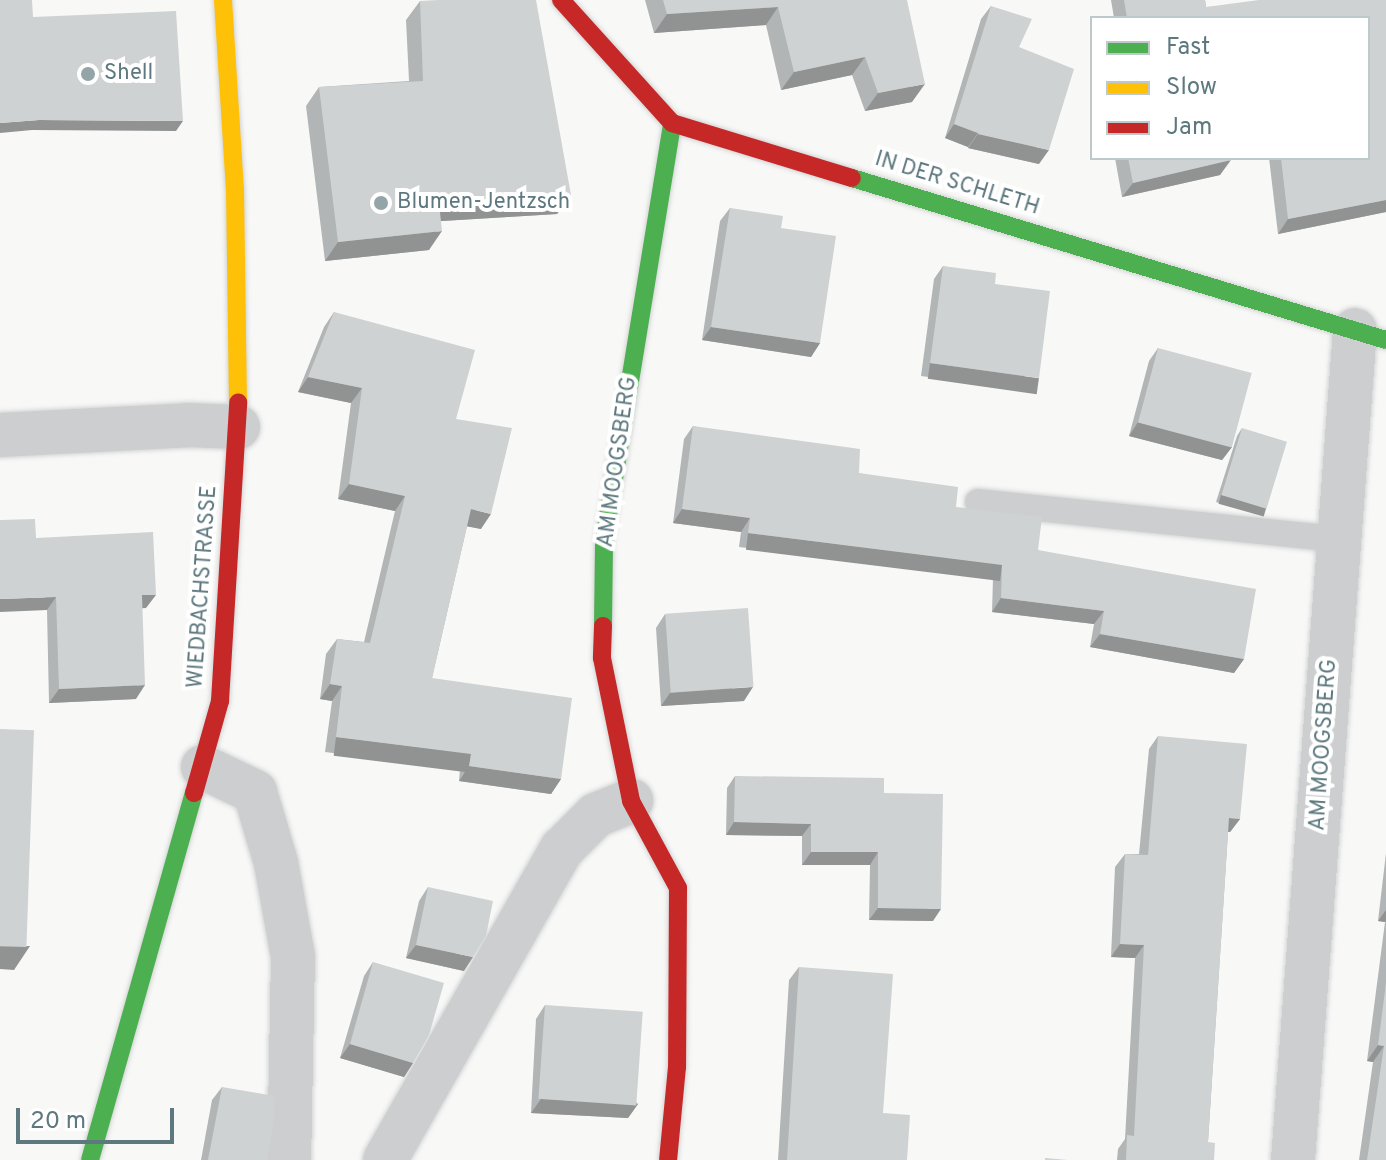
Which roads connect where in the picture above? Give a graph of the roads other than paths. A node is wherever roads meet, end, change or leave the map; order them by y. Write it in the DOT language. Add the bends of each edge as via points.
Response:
graph roads {
  1 [pos="223,0"];
  2 [pos="561,0"];
  3 [pos="672,123"];
  4 [pos="1370,335"];
  5 [pos="238,427"];
  6 [pos="0,435"];
  7 [pos="978,502"];
  8 [pos="1339,539"];
  9 [pos="203,767"];
  10 [pos="631,801"];
  11 [pos="90,1160"];
  12 [pos="289,1160"];
  13 [pos="385,1160"];
  14 [pos="668,1160"];
  15 [pos="1293,1160"];
  1 -- 5 [label="street, WIEDBACHSTRASSE" via="235,190"];
  2 -- 3 [label="street"];
  3 -- 4 [label="street, IN DER SCHLETH"];
  3 -- 10 [label="street, AM MOOGSBERG" via="604,540 602,658"];
  4 -- 8 [label="street, AM MOOGSBERG"];
  5 -- 6 [label="street"];
  5 -- 9 [label="street, WIEDBACHSTRASSE" via="220,701"];
  7 -- 8 [label="lane"];
  8 -- 15 [label="street, AM MOOGSBERG"];
  9 -- 11 [label="street, WIEDBACHSTRASSE"];
  9 -- 12 [label="street" via="255,792 276,863 293,957"];
  10 -- 13 [label="street" via="596,815 562,849"];
  10 -- 14 [label="street, AM MOOGSBERG" via="678,888 677,1067"];
}
